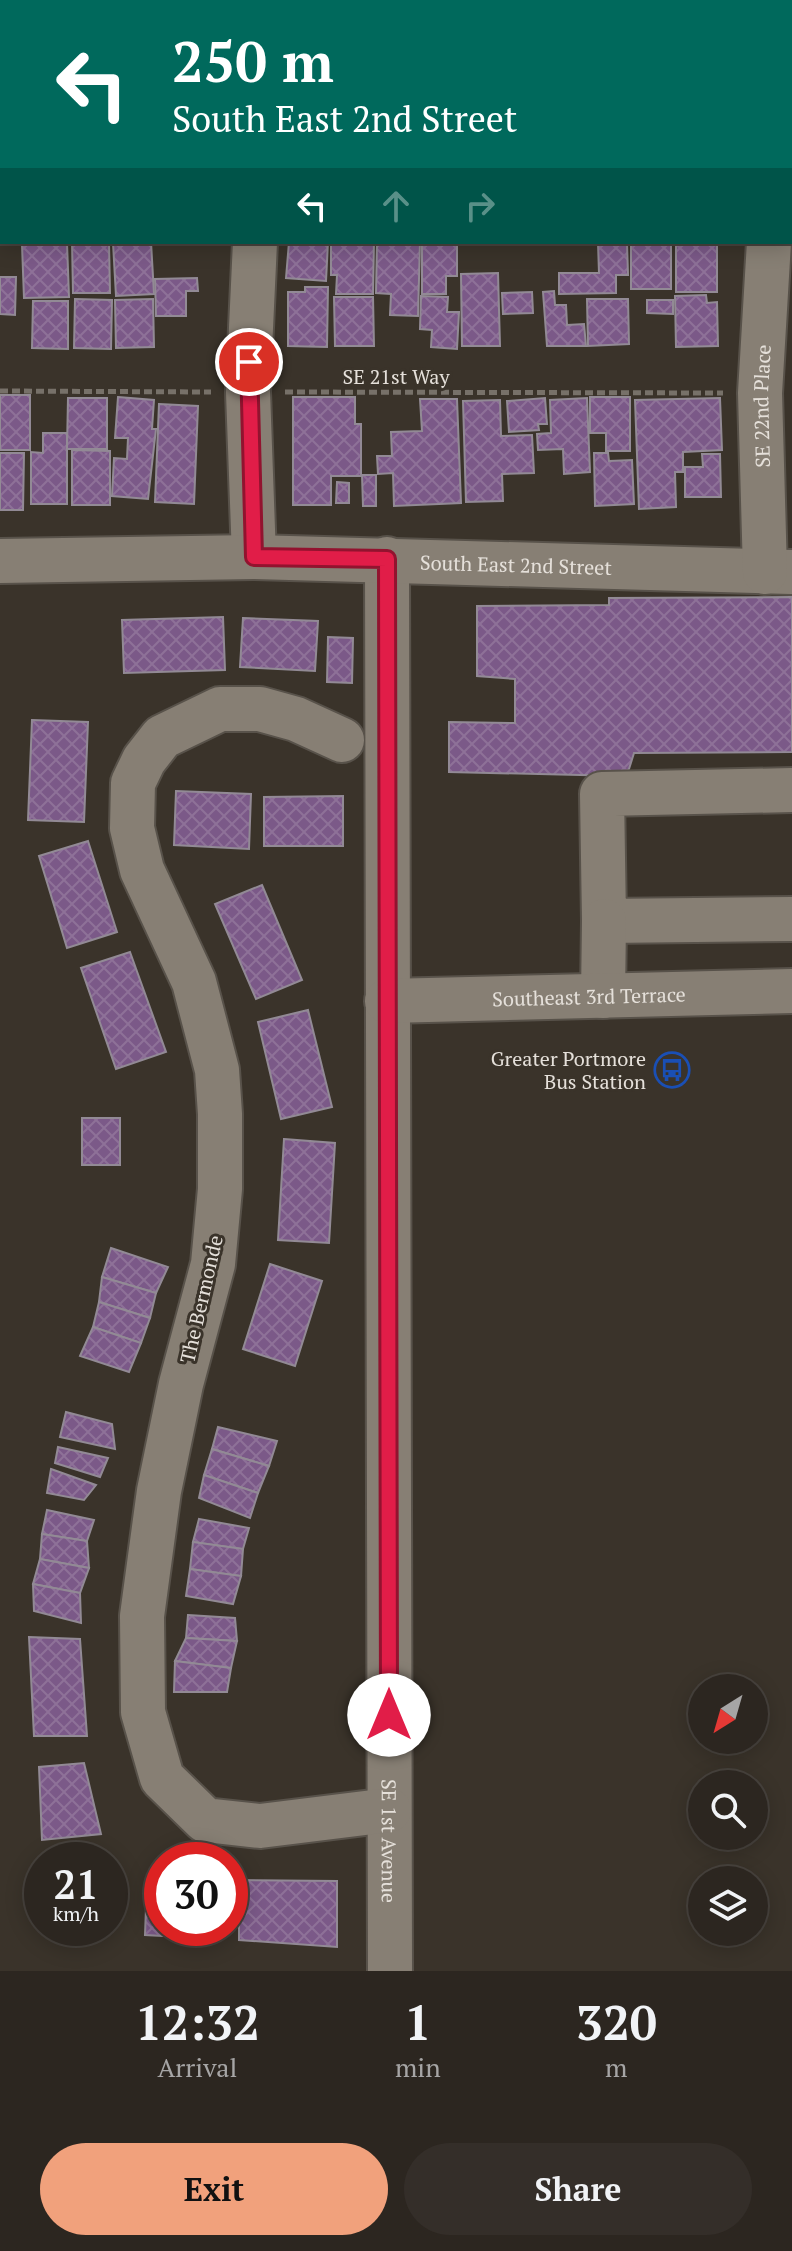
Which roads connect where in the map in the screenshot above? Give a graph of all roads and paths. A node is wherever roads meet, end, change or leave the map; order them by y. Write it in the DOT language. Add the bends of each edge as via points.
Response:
graph roads {
  1 [pos="255,244"];
  2 [pos="769,244"];
  3 [pos="0,391"];
  4 [pos="248,392"];
  5 [pos="760,393"];
  6 [pos="254,557"];
  7 [pos="387,559"];
  8 [pos="0,561"];
  9 [pos="778,572"];
  10 [pos="342,740"];
  11 [pos="792,790"];
  12 [pos="792,919"];
  13 [pos="604,921"];
  14 [pos="792,991"];
  15 [pos="603,996"];
  16 [pos="387,1001"];
  17 [pos="389,1810"];
  18 [pos="390,1971"];
  1 -- 4 [label="street"];
  2 -- 5 [label="street, SE 22nd Place"];
  3 -- 4 [label="path, SE 21st Way"];
  4 -- 5 [label="path, SE 21st Way"];
  4 -- 6 [label="street"];
  5 -- 9 [label="street, SE 22nd Place"];
  6 -- 7 [label="street, South East 2nd Street"];
  6 -- 8 [label="street, South East 2nd Street"];
  7 -- 9 [label="street, South East 2nd Street"];
  7 -- 16 [label="street, SE 1st Avenue"];
  10 -- 17 [label="street, The Bermonde" via="260,709 220,709 162,737 133,783 132,828 142,870 194,982 217,1070 220,1114 213,1264 159,1491 142,1616 143,1712 162,1778 205,1820 260,1826"];
  11 -- 13 [label="street" via="602,794"];
  12 -- 13 [label="street"];
  13 -- 15 [label="street"];
  14 -- 15 [label="street, Southeast 3rd Terrace"];
  15 -- 16 [label="street, Southeast 3rd Terrace"];
  16 -- 17 [label="street, SE 1st Avenue"];
  17 -- 18 [label="street, SE 1st Avenue"];
}
